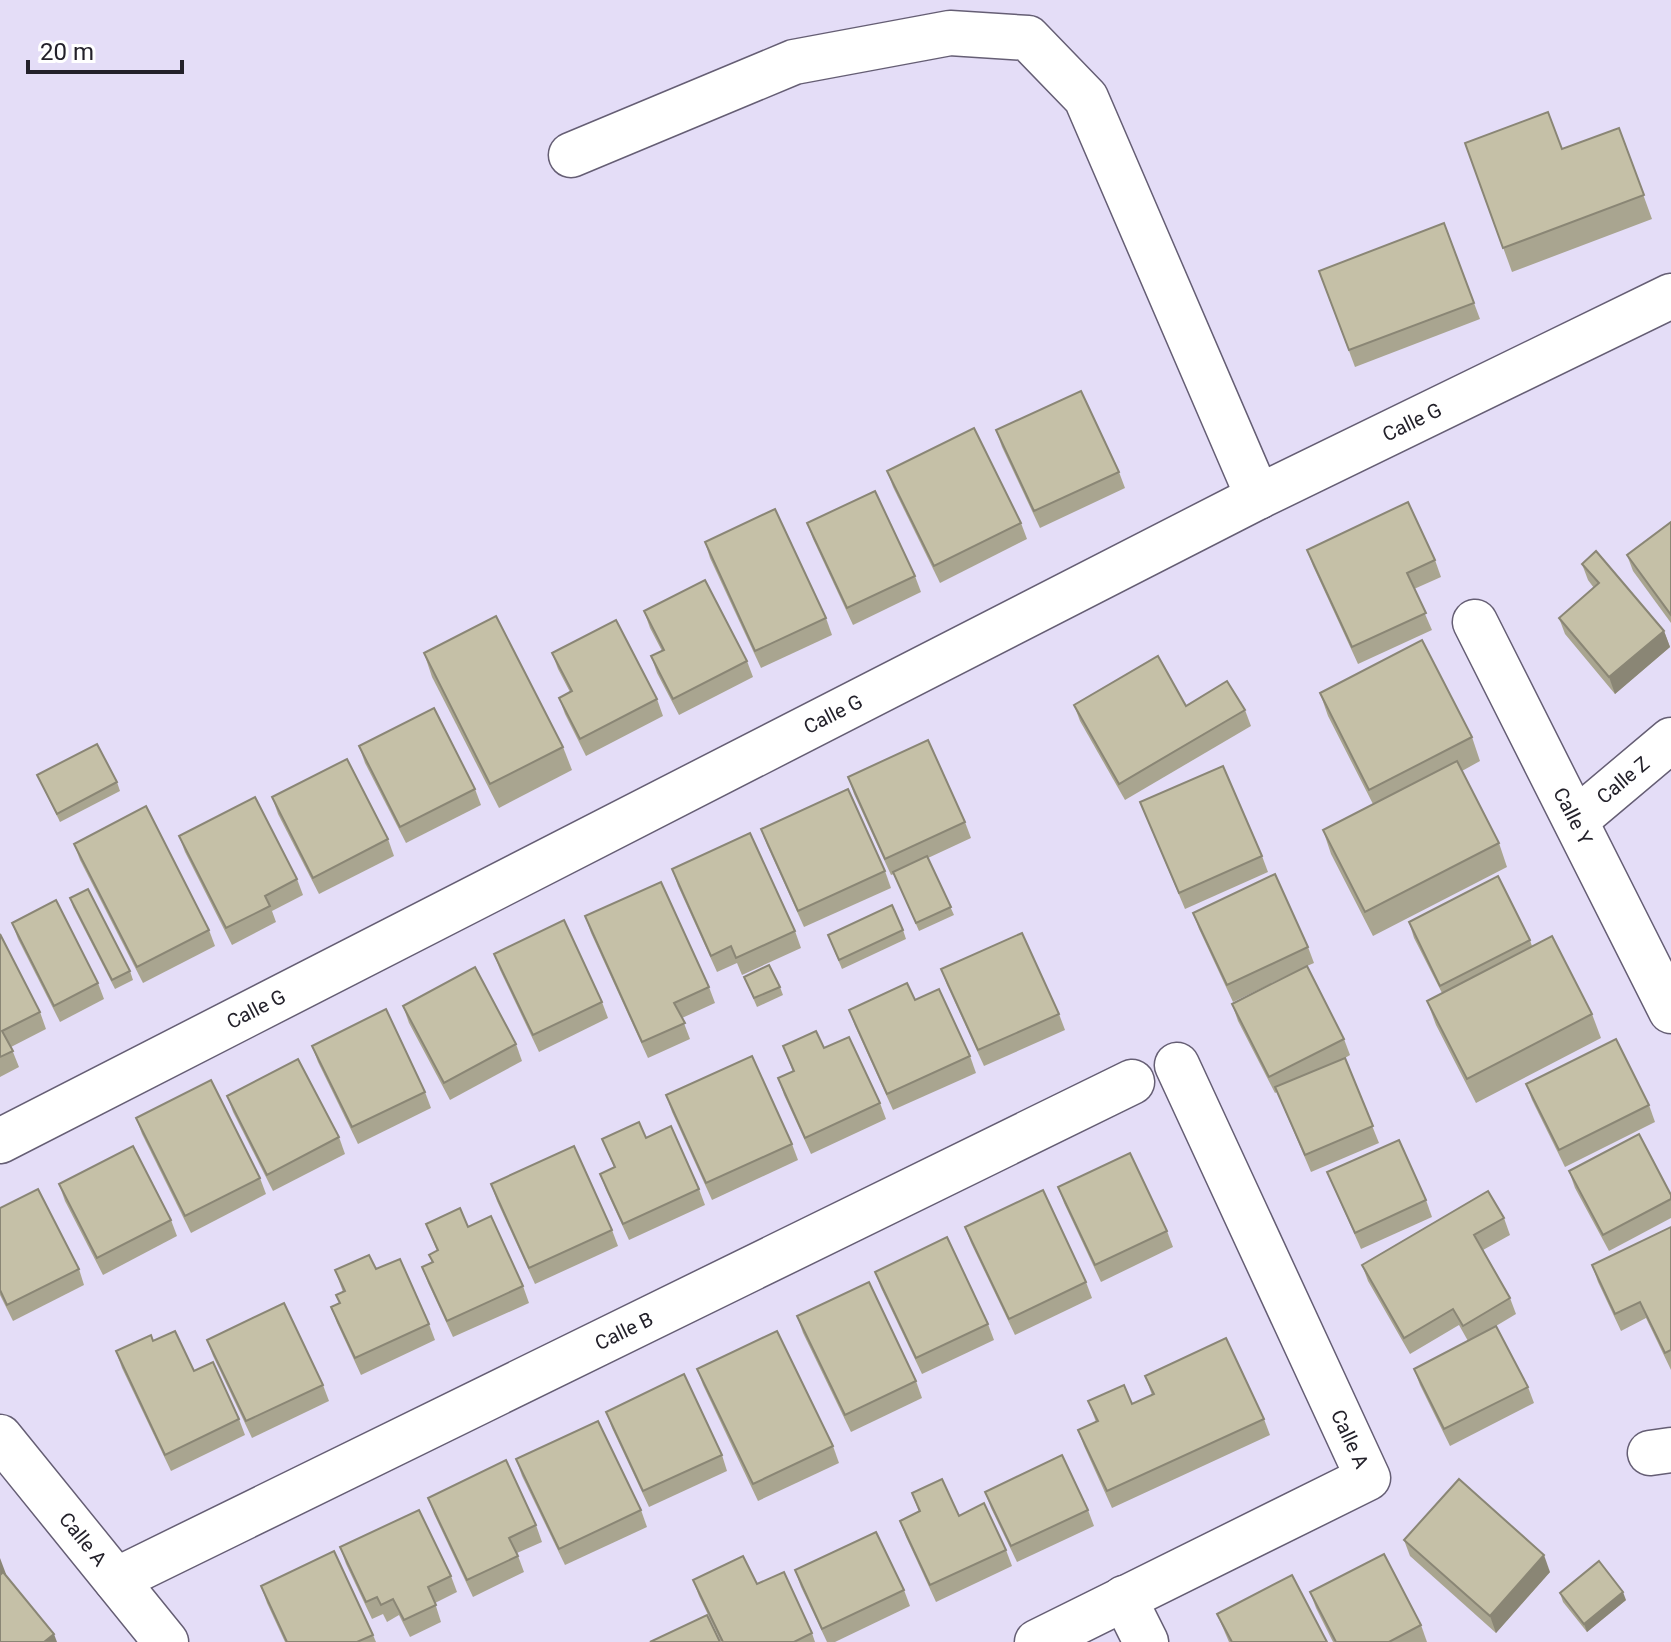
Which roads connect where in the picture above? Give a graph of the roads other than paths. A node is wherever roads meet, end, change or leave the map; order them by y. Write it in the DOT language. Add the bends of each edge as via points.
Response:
graph roads {
  1 [pos="571,155"];
  2 [pos="1671,296"];
  3 [pos="1258,497"];
  4 [pos="1475,622"];
  5 [pos="1671,740"];
  6 [pos="1576,820"];
  7 [pos="1671,1011"];
  8 [pos="1177,1065"];
  9 [pos="1132,1082"];
  10 [pos="0,1141"];
  11 [pos="0,1437"];
  12 [pos="116,1580"];
  13 [pos="1124,1598"];
  14 [pos="166,1642"];
  15 [pos="1037,1642"];
  16 [pos="1146,1642"];
  1 -- 3 [label="street" via="794,62 950,33 1028,38 1086,98"];
  2 -- 3 [label="street, Calle G"];
  3 -- 10 [label="street, Calle G"];
  4 -- 6 [label="street, Calle Y"];
  5 -- 6 [label="street, Calle Z"];
  6 -- 7 [label="street, Calle Y"];
  8 -- 13 [label="street, Calle A" via="1368,1478"];
  9 -- 12 [label="street, Calle B"];
  11 -- 12 [label="street, Calle A"];
  12 -- 14 [label="street, Calle A"];
  13 -- 15 [label="street, Calle A"];
  13 -- 16 [label="street"];
}
